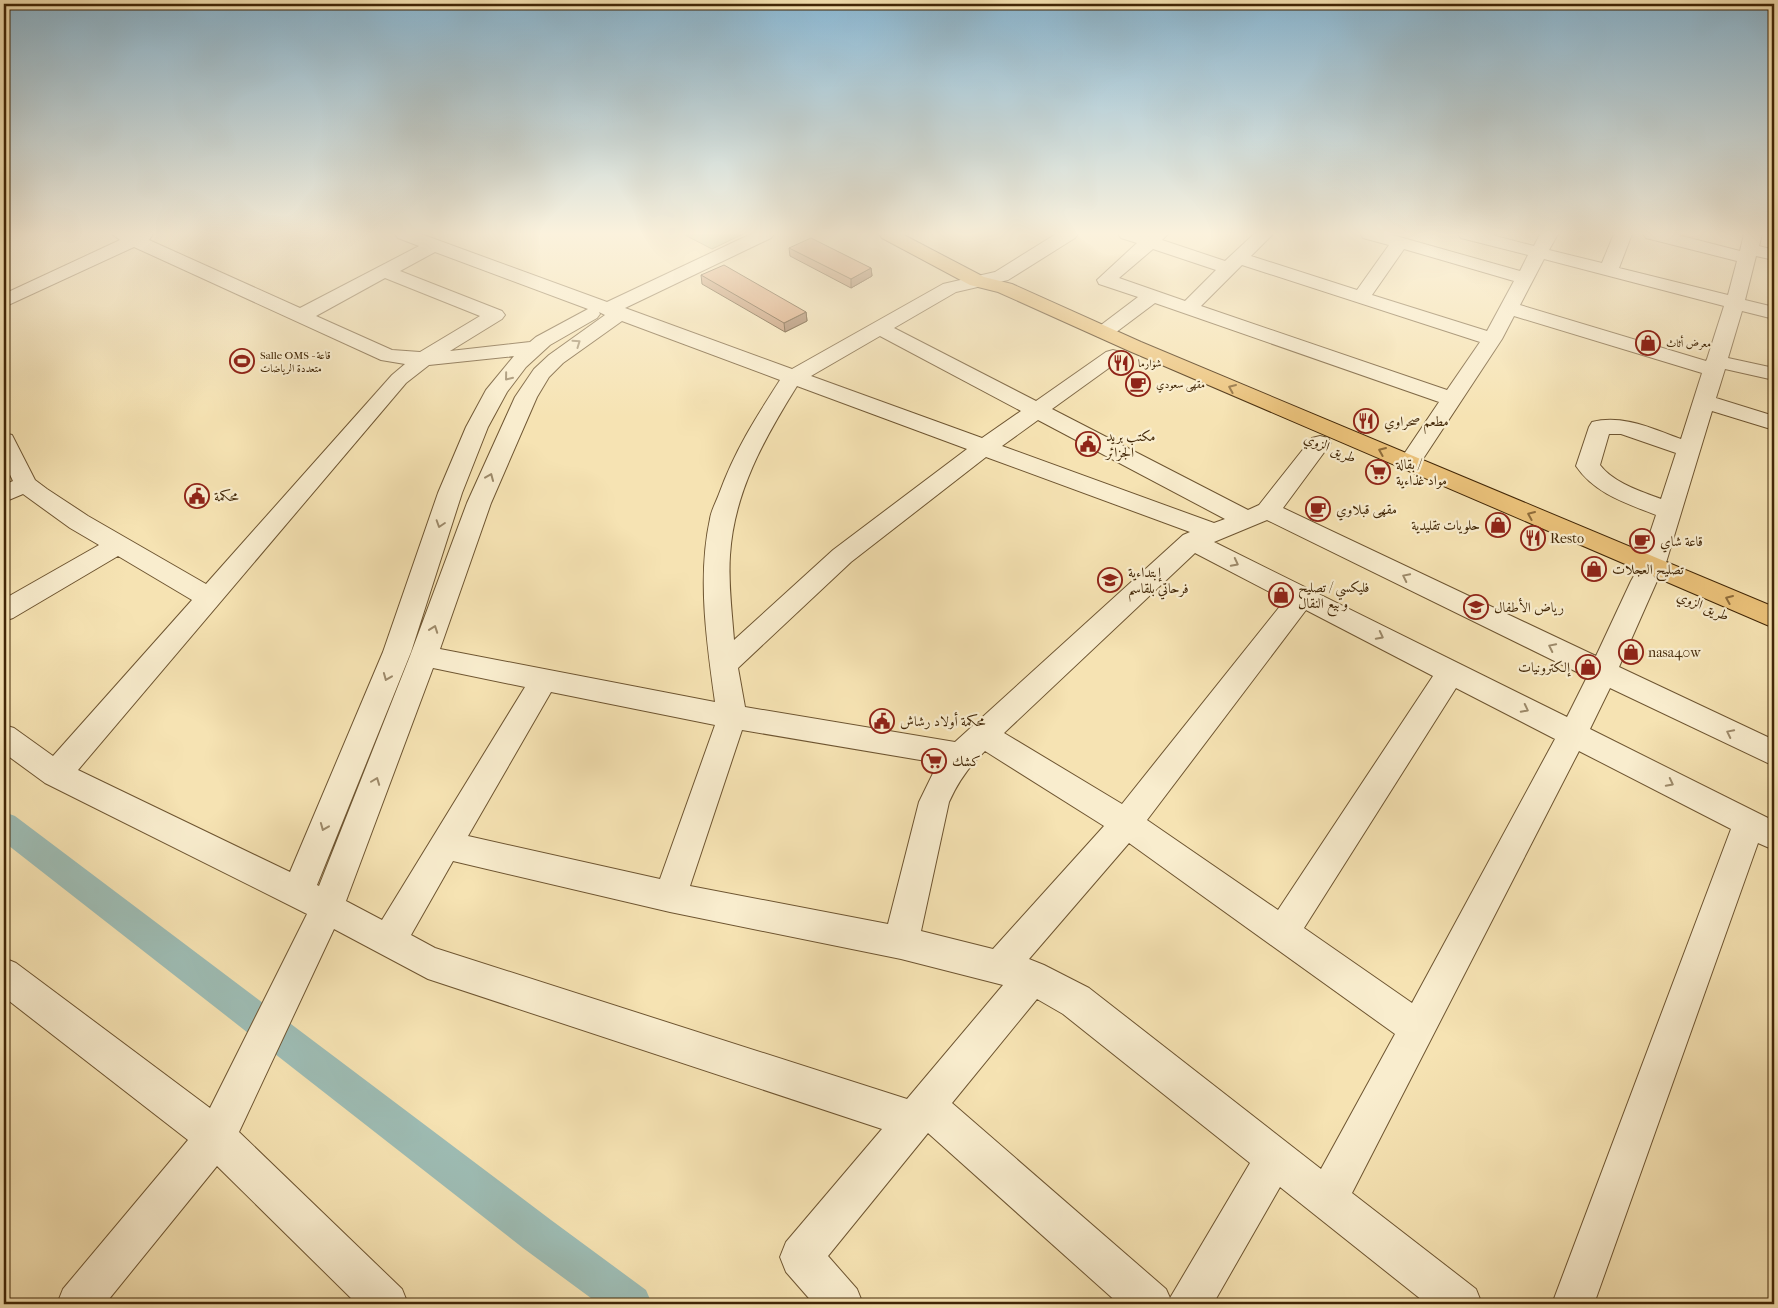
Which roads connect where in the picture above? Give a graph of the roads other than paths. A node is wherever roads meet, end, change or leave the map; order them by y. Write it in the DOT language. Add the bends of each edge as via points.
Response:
graph roads {
  1 [pos="257,295"];
  2 [pos="340,295"];
  3 [pos="443,295"];
  4 [pos="569,295"];
  5 [pos="641,295"];
  6 [pos="938,295"];
  7 [pos="988,295"];
  8 [pos="1021,295"];
  9 [pos="1202,295"];
  10 [pos="1354,295"];
  11 [pos="1516,295"];
  12 [pos="1705,295"];
  13 [pos="1737,295"];
  14 [pos="1152,296"];
  15 [pos="1361,297"];
  16 [pos="1735,303"];
  17 [pos="1509,308"];
  18 [pos="1187,309"];
  19 [pos="610,310"];
  20 [pos="1774,313"];
  21 [pos="300,316"];
  22 [pos="879,328"];
  23 [pos="1104,332"];
  24 [pos="1492,339"];
  25 [pos="535,348"];
  26 [pos="1113,356"];
  27 [pos="425,358"];
  28 [pos="1715,365"];
  29 [pos="1774,374"];
  30 [pos="792,378"];
  31 [pos="1452,399"];
  32 [pos="1704,400"];
  33 [pos="1037,410"];
  34 [pos="1774,423"];
  35 [pos="4,440"];
  36 [pos="1320,443"];
  37 [pos="983,448"];
  38 [pos="1689,449"];
  39 [pos="1409,463"];
  40 [pos="26,484"];
  41 [pos="4,494"];
  42 [pos="1669,512"];
  43 [pos="1257,515"];
  44 [pos="1203,536"];
  45 [pos="118,545"];
  46 [pos="1648,573"];
  47 [pos="1302,596"];
  48 [pos="210,598"];
  49 [pos="4,611"];
  50 [pos="1774,618"];
  51 [pos="1774,636"];
  52 [pos="424,656"];
  53 [pos="724,665"];
  54 [pos="1451,672"];
  55 [pos="1603,672"];
  56 [pos="544,680"];
  57 [pos="732,717"];
  58 [pos="1573,734"];
  59 [pos="4,737"];
  60 [pos="971,745"];
  61 [pos="1774,754"];
  62 [pos="56,774"];
  63 [pos="1126,823"];
  64 [pos="1762,829"];
  65 [pos="444,845"];
  66 [pos="670,897"];
  67 [pos="312,900"];
  68 [pos="1282,933"];
  69 [pos="389,940"];
  70 [pos="901,944"];
  71 [pos="1016,972"];
  72 [pos="4,975"];
  73 [pos="1417,1028"];
  74 [pos="920,1112"];
  75 [pos="216,1137"];
  76 [pos="1275,1158"];
  77 [pos="1327,1198"];
  78 [pos="78,1304"];
  79 [pos="387,1304"];
  80 [pos="842,1304"];
  81 [pos="1150,1304"];
  82 [pos="1189,1304"];
  83 [pos="1461,1304"];
  84 [pos="1573,1304"];
  1 -- 21 [label="street"];
  2 -- 21 [label="street"];
  3 -- 27 [label="street" via="494,315"];
  4 -- 19 [label="street"];
  5 -- 19 [label="street"];
  6 -- 22 [label="street"];
  7 -- 26 [label="main road, طريق الزوي"];
  8 -- 23 [label="main road, طريق الزوي"];
  9 -- 18 [label="street"];
  10 -- 15 [label="street"];
  11 -- 17 [label="street"];
  12 -- 16 [label="street"];
  13 -- 16 [label="street"];
  14 -- 18 [label="street"];
  14 -- 23 [label="street"];
  15 -- 24 [label="street"];
  16 -- 20 [label="street"];
  16 -- 28 [label="street"];
  17 -- 24 [label="street"];
  17 -- 28 [label="street"];
  18 -- 31 [label="street"];
  19 -- 25 [label="street" via="543,341"];
  19 -- 30 [label="street"];
  52 -- 19 [label="street, one-way" via="479,503 526,396 541,373"];
  21 -- 27 [label="street" via="388,356"];
  22 -- 30 [label="street"];
  22 -- 33 [label="street"];
  39 -- 23 [label="main road, طريق الزوي, one-way"];
  24 -- 31 [label="street"];
  25 -- 27 [label="street"];
  25 -- 67 [label="street, one-way" via="497,390 477,427 450,493"];
  26 -- 33 [label="street"];
  26 -- 36 [label="main road, طريق الزوي"];
  27 -- 48 [label="street" via="399,379"];
  28 -- 29 [label="street"];
  28 -- 32 [label="street"];
  30 -- 37 [label="street"];
  30 -- 53 [label="street" via="757,432 722,518 717,557"];
  31 -- 39 [label="street"];
  32 -- 34 [label="street"];
  32 -- 38 [label="street"];
  33 -- 37 [label="street"];
  33 -- 43 [label="street"];
  35 -- 40 [label="street"];
  36 -- 43 [label="street"];
  36 -- 46 [label="main road, طريق الزوي"];
  37 -- 44 [label="street"];
  37 -- 53 [label="street" via="842,556"];
  38 -- 42 [label="street"];
  38 -- 42 [label="street" via="1624,427 1600,427 1588,466 1592,474 1602,482"];
  46 -- 39 [label="main road, طريق الزوي, one-way"];
  40 -- 41 [label="street"];
  40 -- 45 [label="street" via="71,517"];
  42 -- 46 [label="street"];
  43 -- 44 [label="street"];
  55 -- 43 [label="street, one-way"];
  44 -- 47 [label="street, one-way"];
  44 -- 60 [label="street"];
  45 -- 48 [label="street"];
  45 -- 49 [label="street"];
  50 -- 46 [label="main road, طريق الزوي, one-way"];
  46 -- 51 [label="main road, طريق الزوي"];
  46 -- 55 [label="street"];
  47 -- 54 [label="street, one-way"];
  47 -- 63 [label="street"];
  48 -- 62 [label="street"];
  52 -- 56 [label="street"];
  67 -- 52 [label="street, one-way"];
  53 -- 57 [label="street"];
  54 -- 58 [label="street, one-way"];
  54 -- 68 [label="street"];
  55 -- 58 [label="street"];
  61 -- 55 [label="street, one-way"];
  56 -- 57 [label="street"];
  56 -- 65 [label="street"];
  57 -- 60 [label="street"];
  57 -- 66 [label="street"];
  58 -- 64 [label="street, one-way"];
  58 -- 73 [label="street"];
  59 -- 62 [label="street"];
  60 -- 63 [label="street"];
  60 -- 70 [label="street" via="944,777 934,802"];
  62 -- 67 [label="street"];
  63 -- 68 [label="street"];
  63 -- 71 [label="street"];
  64 -- 84 [label="street"];
  65 -- 66 [label="street"];
  65 -- 69 [label="street"];
  66 -- 70 [label="street"];
  67 -- 69 [label="street"];
  67 -- 75 [label="street"];
  68 -- 73 [label="street"];
  69 -- 74 [label="street" via="428,962"];
  70 -- 71 [label="street"];
  71 -- 74 [label="street"];
  71 -- 76 [label="street" via="1076,1000"];
  72 -- 75 [label="street"];
  73 -- 77 [label="street"];
  74 -- 80 [label="street" via="801,1258"];
  74 -- 81 [label="street"];
  75 -- 78 [label="street"];
  75 -- 79 [label="street"];
  76 -- 77 [label="street"];
  76 -- 82 [label="street"];
  77 -- 83 [label="street"];
}
